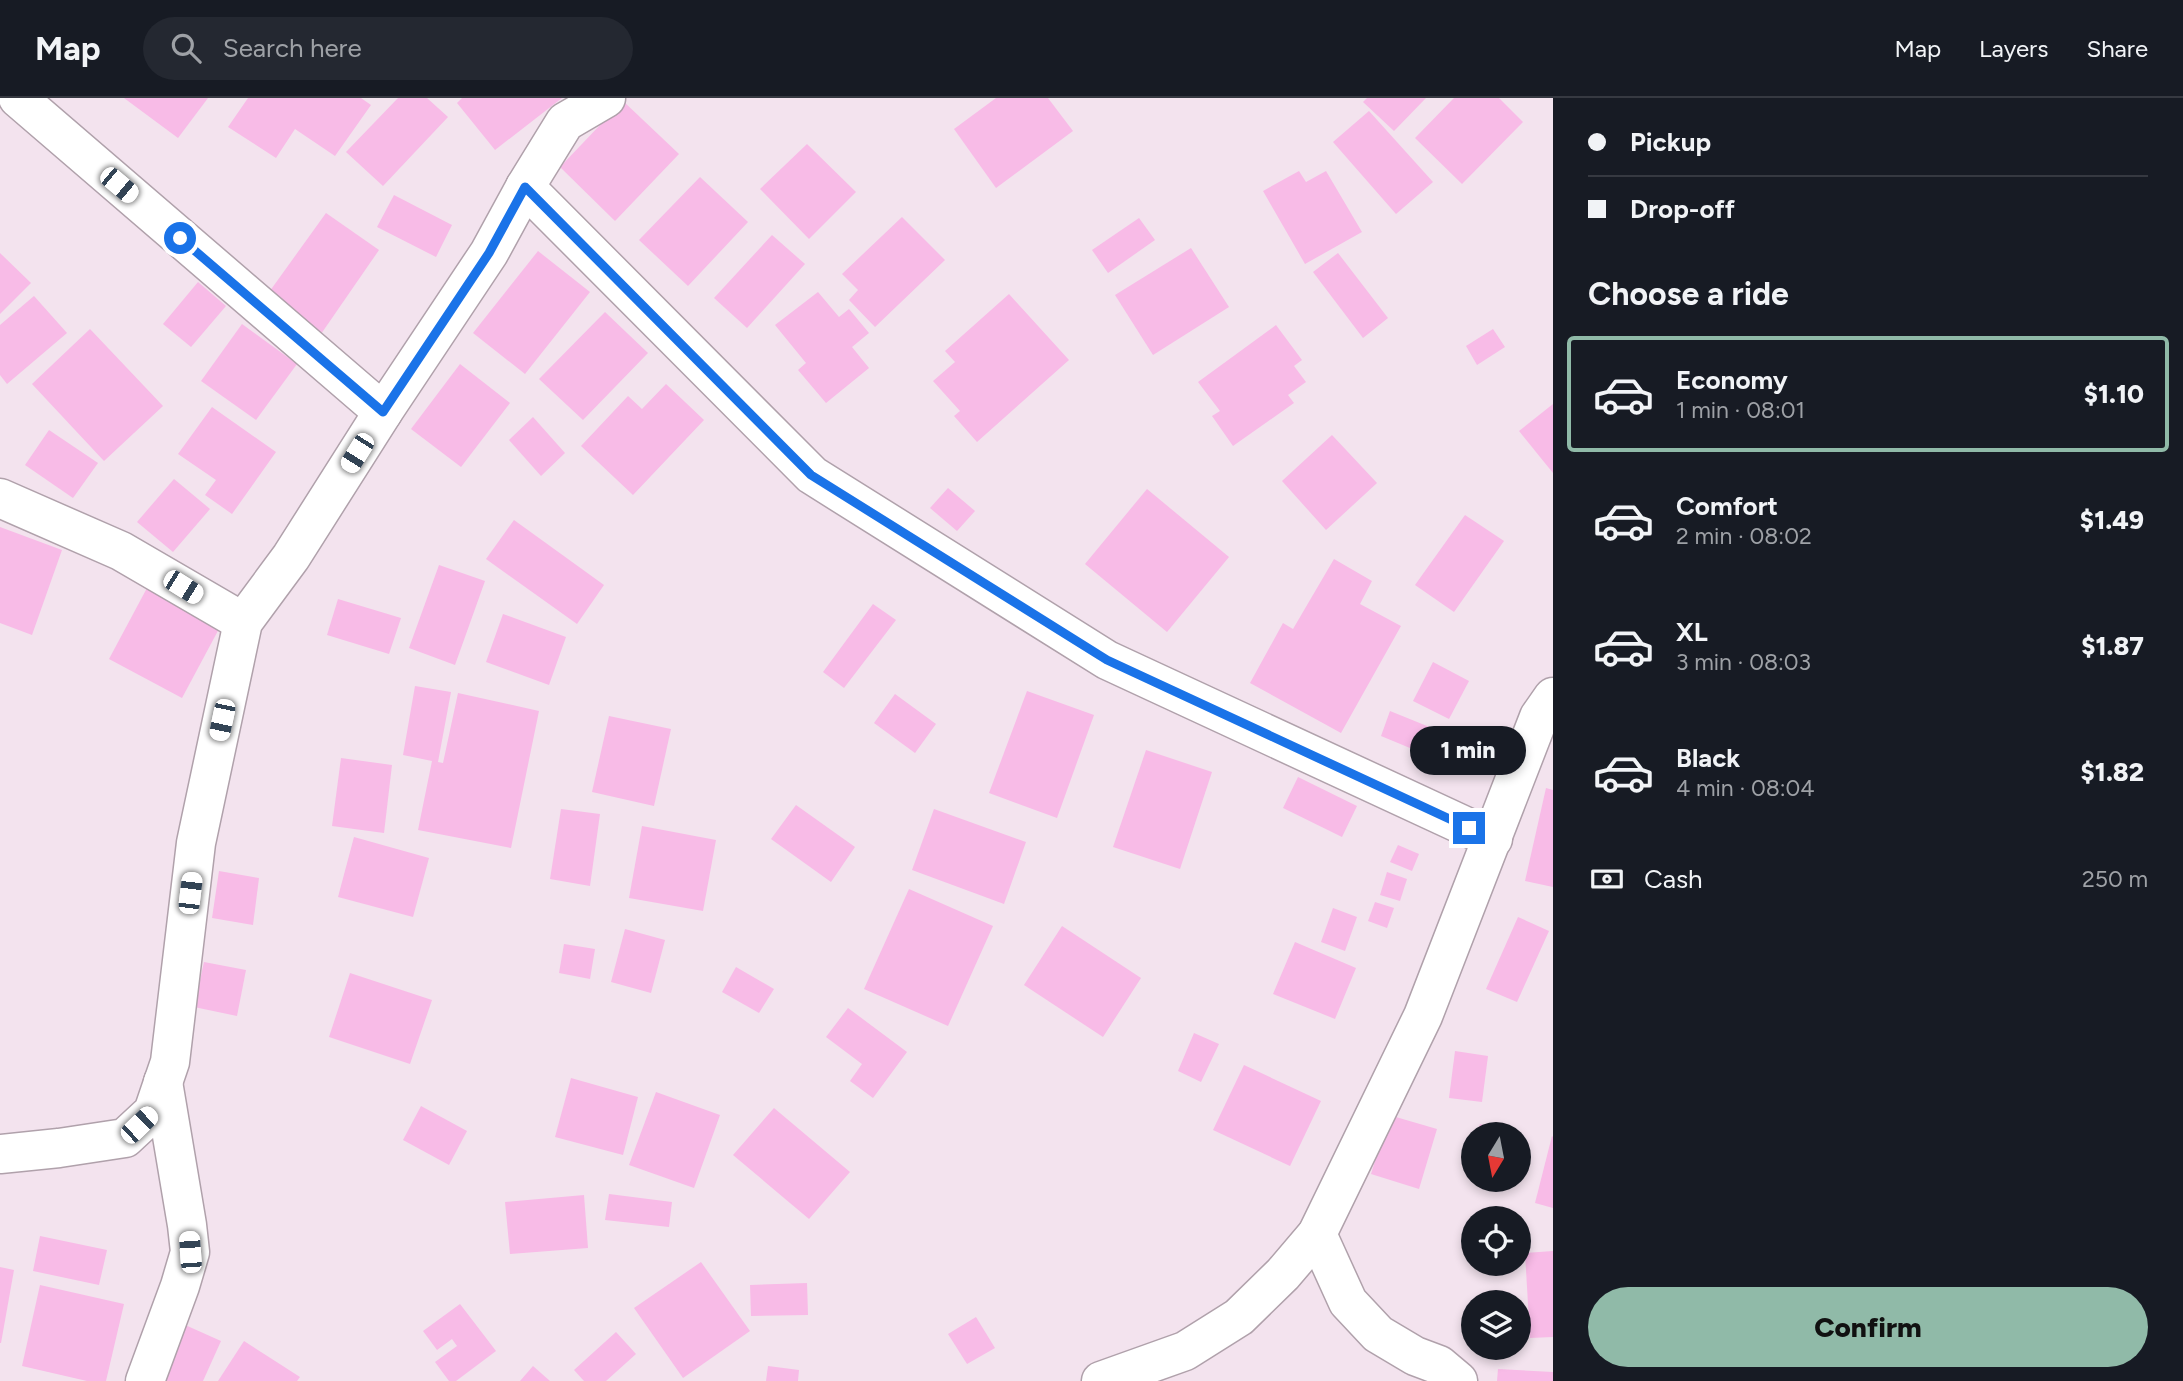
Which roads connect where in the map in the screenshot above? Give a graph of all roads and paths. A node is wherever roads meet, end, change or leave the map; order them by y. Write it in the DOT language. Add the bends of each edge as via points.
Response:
graph roads {
  1 [pos="18,98"];
  2 [pos="606,98"];
  3 [pos="525,187"];
  4 [pos="383,412"];
  5 [pos="0,499"];
  6 [pos="243,622"];
  7 [pos="1553,697"];
  8 [pos="1493,839"];
  9 [pos="163,1082"];
  10 [pos="0,1154"];
  11 [pos="1317,1234"];
  12 [pos="145,1381"];
  13 [pos="1101,1381"];
  14 [pos="1458,1381"];
  1 -- 4 [label="street"];
  2 -- 3 [label="street" via="565,122"];
  3 -- 4 [label="street" via="489,253"];
  3 -- 8 [label="street" via="811,475 1107,660"];
  4 -- 6 [label="street" via="291,557"];
  5 -- 6 [label="street" via="121,551"];
  6 -- 9 [label="street" via="196,843 170,1062"];
  7 -- 8 [label="street" via="1539,717"];
  8 -- 11 [label="street" via="1423,1016"];
  9 -- 10 [label="street" via="153,1112 125,1138"];
  9 -- 12 [label="street" via="190,1252"];
  11 -- 13 [label="street" via="1239,1317 1185,1351"];
  11 -- 14 [label="street" via="1348,1302 1377,1334 1439,1365"];
}
